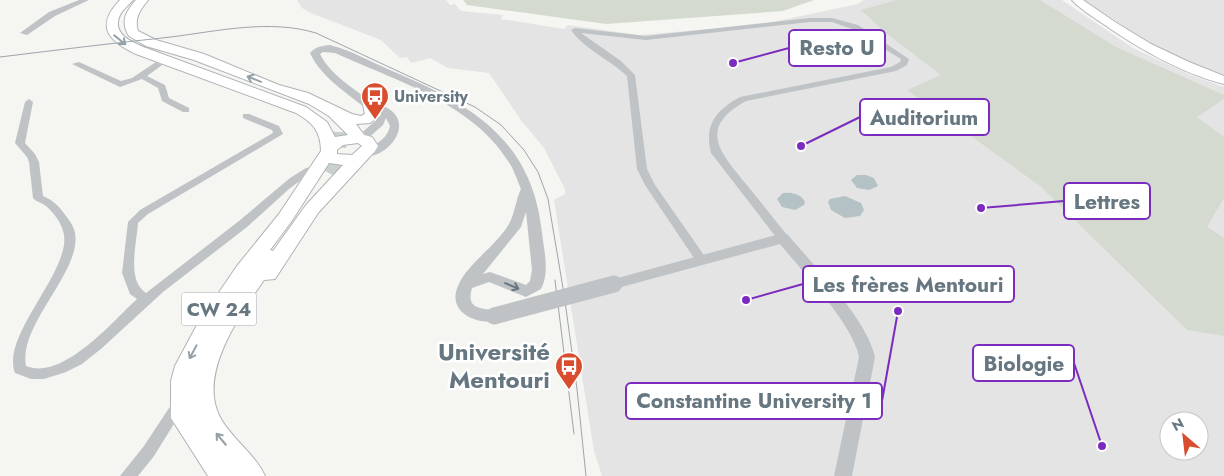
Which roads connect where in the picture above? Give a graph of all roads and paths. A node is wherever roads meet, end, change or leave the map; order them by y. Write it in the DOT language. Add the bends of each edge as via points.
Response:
graph roads {
  1 [pos="127,0"];
  2 [pos="142,0"];
  3 [pos="1077,0"];
  4 [pos="89,3"];
  5 [pos="24,33"];
  6 [pos="165,60"];
  7 [pos="76,64"];
  8 [pos="142,76"];
  9 [pos="1224,80"];
  10 [pos="280,89"];
  11 [pos="29,102"];
  12 [pos="370,105"];
  13 [pos="186,110"];
  14 [pos="331,110"];
  15 [pos="246,116"];
  16 [pos="338,132"];
  17 [pos="362,146"];
  18 [pos="326,160"];
  19 [pos="527,188"];
  20 [pos="782,238"];
  21 [pos="702,260"];
  22 [pos="466,284"];
  23 [pos="146,299"];
  24 [pos="215,341"];
  25 [pos="182,400"];
  26 [pos="128,476"];
  27 [pos="224,476"];
  28 [pos="252,476"];
  29 [pos="843,476"];
  1 -- 6 [label="highway, one-way" via="115,13 113,34 129,46"];
  10 -- 2 [label="highway, one-way" via="133,33 132,11"];
  3 -- 9 [label="main road" via="1144,46"];
  4 -- 5 [label="street" via="73,5 52,14"];
  6 -- 8 [label="street"];
  6 -- 18 [label="highway" via="307,114 325,129 328,136"];
  7 -- 8 [label="street" via="117,84"];
  8 -- 13 [label="street" via="162,88 165,99"];
  10 -- 14 [label="highway" via="295,92"];
  10 -- 16 [label="highway" via="318,110"];
  11 -- 23 [label="street" via="20,143 34,162 38,198 51,204 69,231 70,242 60,269 22,340 17,364 24,372 39,374 67,366"];
  12 -- 14 [label="highway" via="373,115 363,120 348,119"];
  12 -- 17 [label="street" via="382,115 382,119 365,133"];
  12 -- 17 [label="street" via="392,116 395,133 378,149"];
  12 -- 19 [label="street" via="324,66 316,56 317,50 324,47 333,49 462,110 483,124 505,146"];
  14 -- 17 [label="highway" via="350,127"];
  15 -- 23 [label="street" via="276,128 278,134 132,222 128,273 134,291"];
  17 -- 18 [label="highway" via="338,141"];
  17 -- 24 [label="highway, CW 24" via="312,209 246,307"];
  18 -- 23 [label="street" via="304,173"];
  18 -- 24 [label="highway, CW 24"];
  18 -- 25 [label="highway, CW 24, one-way" via="244,270 206,329 186,366"];
  19 -- 22 [label="street" via="516,224"];
  22 -- 19 [label="street, one-way" via="490,277 526,291 538,283 538,258"];
  20 -- 21 [label="street"];
  20 -- 21 [label="street" via="716,152 713,133 718,118 743,99 893,69 905,59 855,27 832,20 653,38 575,30 631,75 642,169 650,186"];
  20 -- 29 [label="street" via="850,320 867,352"];
  21 -- 22 [label="street, bridge" via="494,316 473,313 465,307 462,294"];
  28 -- 24 [label="highway, CW 24, one-way" via="216,433 203,405 201,390 208,355"];
  25 -- 26 [label="street" via="149,451"];
  25 -- 27 [label="highway, CW 24" via="183,418"];
}
